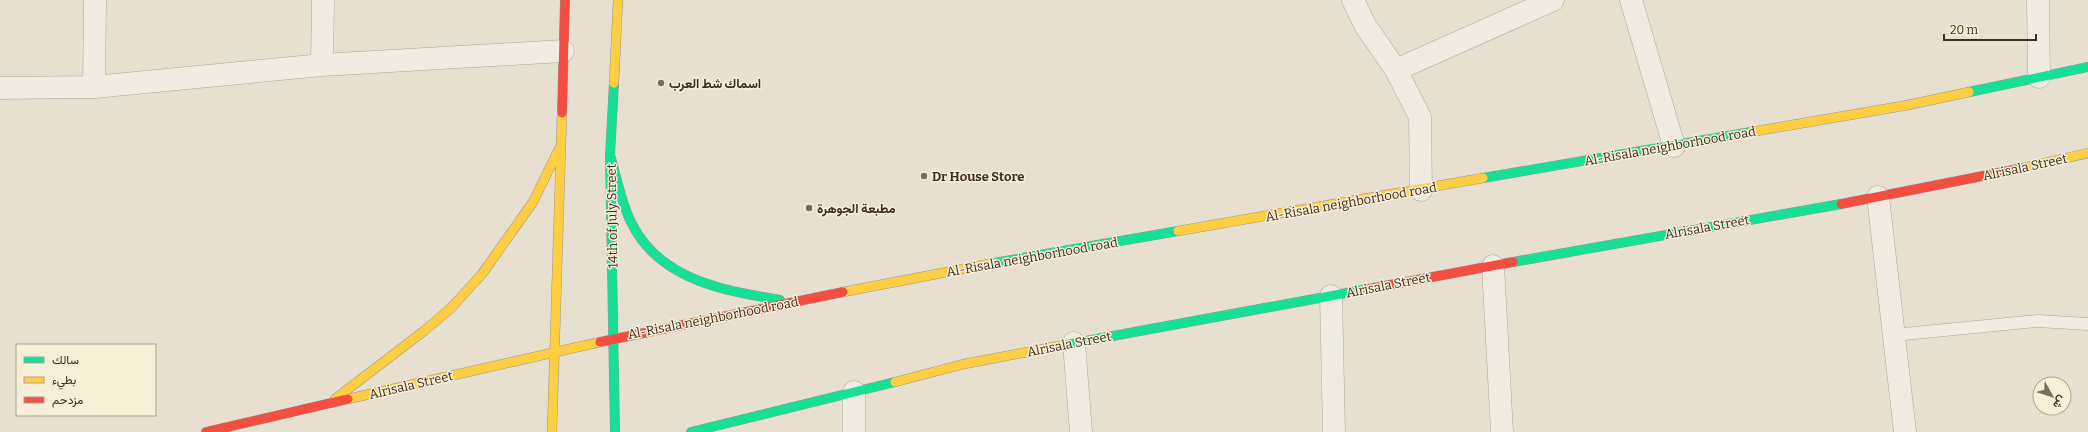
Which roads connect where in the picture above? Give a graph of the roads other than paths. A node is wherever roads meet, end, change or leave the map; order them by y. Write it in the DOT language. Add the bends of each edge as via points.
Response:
graph roads {
  1 [pos="95,0"];
  2 [pos="323,0"];
  3 [pos="565,0"];
  4 [pos="618,0"];
  5 [pos="1353,0"];
  6 [pos="1553,0"];
  7 [pos="1631,0"];
  8 [pos="2038,0"];
  9 [pos="563,51"];
  10 [pos="322,65"];
  11 [pos="2088,67"];
  12 [pos="1396,70"];
  13 [pos="2088,73"];
  14 [pos="2039,77"];
  15 [pos="94,87"];
  16 [pos="0,88"];
  17 [pos="1674,146"];
  18 [pos="559,149"];
  19 [pos="2088,153"];
  20 [pos="610,156"];
  21 [pos="2088,157"];
  22 [pos="2068,159"];
  23 [pos="1421,190"];
  24 [pos="1878,197"];
  25 [pos="1493,266"];
  26 [pos="1331,296"];
  27 [pos="793,302"];
  28 [pos="2088,324"];
  29 [pos="1894,335"];
  30 [pos="615,338"];
  31 [pos="1074,343"];
  32 [pos="553,352"];
  33 [pos="854,392"];
  34 [pos="329,404"];
  35 [pos="804,405"];
  36 [pos="757,426"];
  37 [pos="206,432"];
  38 [pos="552,432"];
  39 [pos="615,432"];
  40 [pos="691,432"];
  41 [pos="854,432"];
  42 [pos="1081,432"];
  43 [pos="1334,432"];
  44 [pos="1502,432"];
  45 [pos="1905,432"];
  1 -- 15 [label="street"];
  2 -- 10 [label="street"];
  3 -- 9 [label="main road"];
  4 -- 20 [label="main road, 14th of July Street"];
  5 -- 12 [label="street"];
  6 -- 12 [label="street"];
  7 -- 17 [label="street"];
  8 -- 14 [label="street"];
  9 -- 10 [label="street"];
  9 -- 18 [label="main road"];
  10 -- 15 [label="street"];
  11 -- 14 [label="main road"];
  12 -- 23 [label="street" via="1420,117"];
  13 -- 14 [label="main road, Al-Risala neighborhood road"];
  14 -- 17 [label="main road, Al-Risala neighborhood road" via="1908,105"];
  15 -- 16 [label="street"];
  17 -- 23 [label="main road, Al-Risala neighborhood road"];
  18 -- 32 [label="main road"];
  18 -- 34 [label="main road" via="533,202 482,274 451,308 424,331"];
  19 -- 22 [label="main road, Alrisala Street"];
  20 -- 27 [label="main road" via="621,196 633,226 648,248 666,265 706,285 740,294"];
  20 -- 30 [label="main road, 14th of July Street"];
  21 -- 22 [label="main road"];
  22 -- 24 [label="main road, Alrisala Street"];
  23 -- 27 [label="main road, Al-Risala neighborhood road" via="960,269"];
  24 -- 25 [label="main road, Alrisala Street"];
  24 -- 29 [label="street"];
  25 -- 26 [label="main road, Alrisala Street"];
  25 -- 44 [label="street"];
  26 -- 31 [label="main road, Alrisala Street"];
  26 -- 43 [label="street"];
  27 -- 30 [label="main road, Al-Risala neighborhood road"];
  28 -- 29 [label="lane" via="2037,320"];
  29 -- 45 [label="street"];
  30 -- 32 [label="main road, Alrisala Street"];
  30 -- 39 [label="main road, 14th of July Street"];
  31 -- 33 [label="main road, Alrisala Street" via="964,364"];
  31 -- 42 [label="street"];
  32 -- 34 [label="main road, Alrisala Street"];
  32 -- 38 [label="main road"];
  33 -- 35 [label="main road, Alrisala Street"];
  33 -- 41 [label="street"];
  34 -- 37 [label="main road, Alrisala Street"];
  35 -- 36 [label="main road"];
  35 -- 40 [label="main road, Alrisala Street"];
}
